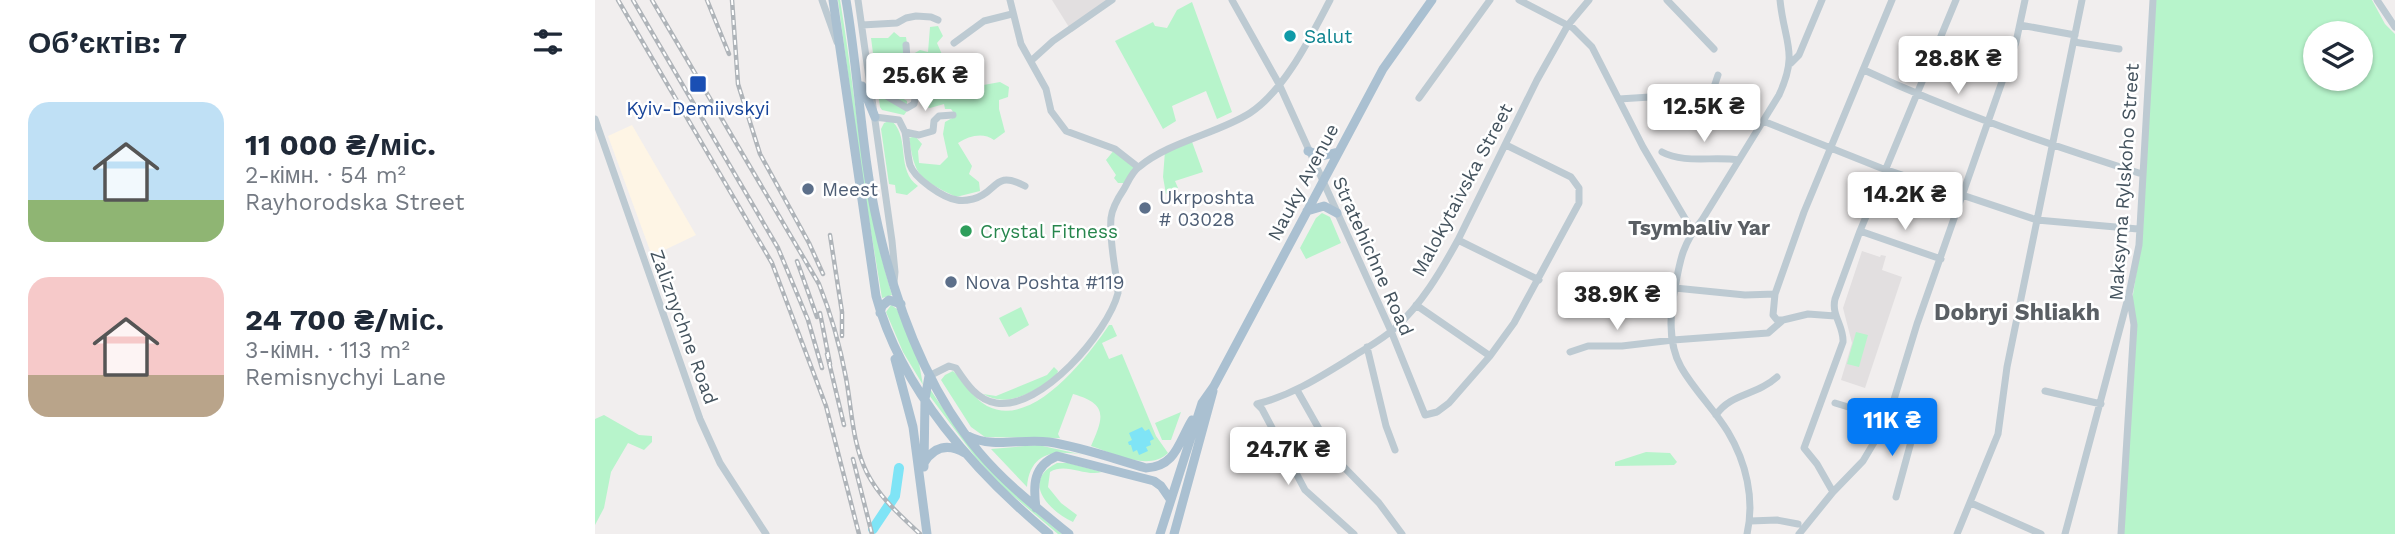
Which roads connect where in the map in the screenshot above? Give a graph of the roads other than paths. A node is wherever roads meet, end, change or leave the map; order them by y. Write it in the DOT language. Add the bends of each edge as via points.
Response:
graph roads {
  1 [pos="822,0"];
  2 [pos="833,0"];
  3 [pos="846,0"];
  4 [pos="858,0"];
  5 [pos="1010,0"];
  6 [pos="1112,0"];
  7 [pos="1232,0"];
  8 [pos="1330,0"];
  9 [pos="1432,0"];
  10 [pos="1490,0"];
  11 [pos="1519,0"];
  12 [pos="1589,0"];
  13 [pos="1667,0"];
  14 [pos="1780,0"];
  15 [pos="1822,0"];
  16 [pos="1892,0"];
  17 [pos="1956,0"];
  18 [pos="2025,0"];
  19 [pos="2082,0"];
  20 [pos="2153,0"];
  21 [pos="2377,0"];
  22 [pos="1012,15"];
  23 [pos="938,20"];
  24 [pos="2020,24"];
  25 [pos="862,25"];
  26 [pos="1568,25"];
  27 [pos="2395,27"];
  28 [pos="2075,39"];
  29 [pos="954,43"];
  30 [pos="906,45"];
  31 [pos="1714,49"];
  32 [pos="2119,49"];
  33 [pos="842,57"];
  34 [pos="1032,60"];
  35 [pos="1791,63"];
  36 [pos="1864,70"];
  37 [pos="1718,75"];
  38 [pos="858,77"];
  39 [pos="1279,84"];
  40 [pos="871,87"];
  41 [pos="1917,95"];
  42 [pos="1419,98"];
  43 [pos="1619,99"];
  44 [pos="953,115"];
  45 [pos="875,117"];
  46 [pos="595,119"];
  47 [pos="1763,121"];
  48 [pos="1988,123"];
  49 [pos="905,132"];
  50 [pos="1506,145"];
  51 [pos="2051,145"];
  52 [pos="1831,148"];
  53 [pos="1308,151"];
  54 [pos="1338,152"];
  55 [pos="1662,152"];
  56 [pos="1739,160"];
  57 [pos="1138,167"];
  58 [pos="1885,168"];
  59 [pos="2142,174"];
  60 [pos="1322,182"];
  61 [pos="1025,186"];
  62 [pos="1964,194"];
  63 [pos="1307,211"];
  64 [pos="1337,213"];
  65 [pos="2037,220"];
  66 [pos="2138,229"];
  67 [pos="1860,231"];
  68 [pos="1693,232"];
  69 [pos="1458,240"];
  70 [pos="1941,259"];
  71 [pos="1539,280"];
  72 [pos="894,283"];
  73 [pos="1675,288"];
  74 [pos="1775,294"];
  75 [pos="2129,294"];
  76 [pos="901,304"];
  77 [pos="1416,305"];
  78 [pos="880,313"];
  79 [pos="1835,316"];
  80 [pos="1783,320"];
  81 [pos="886,331"];
  82 [pos="1391,331"];
  83 [pos="1673,340"];
  84 [pos="1367,348"];
  85 [pos="1570,352"];
  86 [pos="1490,356"];
  87 [pos="929,376"];
  88 [pos="1777,377"];
  89 [pos="1214,386"];
  90 [pos="1297,390"];
  91 [pos="2045,391"];
  92 [pos="925,399"];
  93 [pos="1202,403"];
  94 [pos="1835,403"];
  95 [pos="2101,404"];
  96 [pos="1716,415"];
  97 [pos="1888,419"];
  98 [pos="966,435"];
  99 [pos="1395,450"];
  100 [pos="969,456"];
  101 [pos="923,464"];
  102 [pos="1833,492"];
  103 [pos="1896,497"];
  104 [pos="1169,502"];
  105 [pos="1971,503"];
  106 [pos="924,504"];
  107 [pos="1036,508"];
  108 [pos="1750,521"];
  109 [pos="1798,524"];
  110 [pos="766,534"];
  111 [pos="927,534"];
  112 [pos="1049,534"];
  113 [pos="1069,534"];
  114 [pos="1160,534"];
  115 [pos="1174,534"];
  116 [pos="1354,534"];
  117 [pos="1402,534"];
  118 [pos="1747,534"];
  119 [pos="1799,534"];
  120 [pos="1957,534"];
  121 [pos="2041,534"];
  122 [pos="2065,534"];
  123 [pos="2121,534"];
  1 -- 33 [label="street"];
  2 -- 33 [label="main road"];
  3 -- 38 [label="main road"];
  4 -- 25 [label="street"];
  5 -- 22 [label="street"];
  6 -- 34 [label="street"];
  7 -- 39 [label="street, Stratehichne Road"];
  8 -- 39 [label="street"];
  9 -- 54 [label="main road, Nauky Avenue" via="1383,69"];
  10 -- 42 [label="street"];
  11 -- 26 [label="street"];
  12 -- 26 [label="street, Malokytaivska Street"];
  13 -- 31 [label="street"];
  14 -- 35 [label="street"];
  15 -- 35 [label="street" via="1799,55"];
  16 -- 36 [label="street"];
  17 -- 41 [label="street"];
  18 -- 24 [label="street"];
  19 -- 28 [label="street"];
  20 -- 59 [label="street, Maksyma Rylskoho Street"];
  21 -- 27 [label="street"];
  22 -- 29 [label="street" via="984,21"];
  22 -- 34 [label="street" via="1021,44"];
  23 -- 25 [label="street" via="916,16 897,23"];
  24 -- 28 [label="street"];
  24 -- 48 [label="street"];
  25 -- 40 [label="street"];
  26 -- 43 [label="street" via="1592,47"];
  26 -- 50 [label="street, Malokytaivska Street"];
  28 -- 32 [label="street"];
  28 -- 51 [label="street"];
  30 -- 40 [label="street" via="914,104 907,108"];
  33 -- 78 [label="main road"];
  34 -- 57 [label="street" via="1051,111 1066,131 1115,149"];
  35 -- 47 [label="street"];
  36 -- 41 [label="street"];
  36 -- 52 [label="street"];
  37 -- 43 [label="street" via="1712,93"];
  38 -- 45 [label="main road"];
  38 -- 72 [label="main road" via="876,214"];
  39 -- 53 [label="street, Stratehichne Road"];
  39 -- 57 [label="street" via="1250,113"];
  40 -- 45 [label="street"];
  41 -- 48 [label="street"];
  41 -- 58 [label="street"];
  43 -- 68 [label="street"];
  44 -- 49 [label="street" via="939,116 933,131"];
  45 -- 49 [label="street" via="899,120"];
  45 -- 72 [label="street"];
  46 -- 110 [label="street, Zaliznychne Road" via="700,419 720,463"];
  47 -- 52 [label="street"];
  47 -- 56 [label="street"];
  48 -- 51 [label="street"];
  48 -- 62 [label="street"];
  49 -- 61 [label="street" via="913,172 956,200 983,196 1004,179"];
  50 -- 69 [label="street, Malokytaivska Street"];
  50 -- 71 [label="street" via="1571,177 1579,188 1579,203"];
  51 -- 59 [label="street"];
  51 -- 65 [label="street"];
  52 -- 58 [label="street"];
  52 -- 74 [label="street"];
  53 -- 54 [label="main road" via="1322,156"];
  53 -- 60 [label="street, Stratehichne Road"];
  54 -- 60 [label="main road, Nauky Avenue"];
  55 -- 56 [label="street" via="1689,159"];
  56 -- 68 [label="street"];
  57 -- 87 [label="street" via="1111,216 1116,302 1073,364 1057,379 1010,403 983,398 956,368 949,366"];
  58 -- 62 [label="street"];
  58 -- 67 [label="street"];
  59 -- 66 [label="street, Maksyma Rylskoho Street"];
  60 -- 63 [label="main road, Nauky Avenue"];
  60 -- 64 [label="street, Stratehichne Road"];
  62 -- 65 [label="street"];
  62 -- 70 [label="street"];
  63 -- 64 [label="main road" via="1324,206"];
  63 -- 89 [label="main road, Nauky Avenue"];
  64 -- 82 [label="street, Stratehichne Road"];
  65 -- 66 [label="street"];
  65 -- 105 [label="street" via="1998,434"];
  66 -- 75 [label="street, Maksyma Rylskoho Street"];
  67 -- 70 [label="street"];
  67 -- 79 [label="street" via="1835,299"];
  68 -- 73 [label="street" via="1682,254"];
  69 -- 71 [label="street"];
  69 -- 77 [label="street, Malokytaivska Street"];
  70 -- 97 [label="street"];
  71 -- 86 [label="street"];
  72 -- 76 [label="main road"];
  73 -- 74 [label="street"];
  73 -- 83 [label="street"];
  74 -- 80 [label="street" via="1773,315"];
  75 -- 95 [label="street"];
  75 -- 123 [label="street, Maksyma Rylskoho Street" via="2134,325"];
  76 -- 78 [label="main road" via="889,300"];
  76 -- 87 [label="main road"];
  77 -- 82 [label="street, Malokytaivska Street"];
  77 -- 86 [label="street"];
  78 -- 81 [label="main road"];
  79 -- 80 [label="street" via="1808,314"];
  79 -- 102 [label="street" via="1843,342 1804,448"];
  80 -- 83 [label="street" via="1768,333"];
  81 -- 92 [label="main road"];
  81 -- 106 [label="main road" via="913,427"];
  82 -- 84 [label="street, Malokytaivska Street"];
  82 -- 86 [label="street, Stratehichne Road" via="1425,415 1449,404"];
  83 -- 85 [label="street" via="1588,346"];
  83 -- 96 [label="street" via="1680,365"];
  84 -- 90 [label="street, Malokytaivska Street"];
  84 -- 99 [label="street"];
  87 -- 92 [label="main road"];
  87 -- 98 [label="main road"];
  88 -- 96 [label="street" via="1756,392 1723,404"];
  89 -- 93 [label="main road, Nauky Avenue"];
  89 -- 115 [label="main road, Nauky Avenue"];
  90 -- 116 [label="street, Malokytaivska Street" via="1257,404 1305,490"];
  90 -- 117 [label="street" via="1336,459 1380,503"];
  91 -- 95 [label="street"];
  92 -- 100 [label="main road"];
  92 -- 101 [label="main road"];
  93 -- 98 [label="main road" via="1175,454 1153,468 1064,445 984,443"];
  93 -- 104 [label="main road, Nauky Avenue"];
  94 -- 97 [label="street"];
  95 -- 122 [label="street"];
  96 -- 108 [label="street" via="1741,460 1750,496"];
  97 -- 102 [label="street" via="1863,461"];
  97 -- 103 [label="street" via="1914,431"];
  98 -- 107 [label="main road"];
  100 -- 101 [label="main road" via="944,447 932,452"];
  100 -- 112 [label="main road" via="1007,499"];
  101 -- 106 [label="main road"];
  102 -- 119 [label="street"];
  104 -- 107 [label="main road" via="1154,481 1057,456 1045,461 1036,474"];
  104 -- 114 [label="main road, Nauky Avenue"];
  105 -- 120 [label="street"];
  105 -- 121 [label="street"];
  106 -- 111 [label="main road"];
  107 -- 113 [label="main road"];
  108 -- 109 [label="street"];
  108 -- 118 [label="street"];
}
